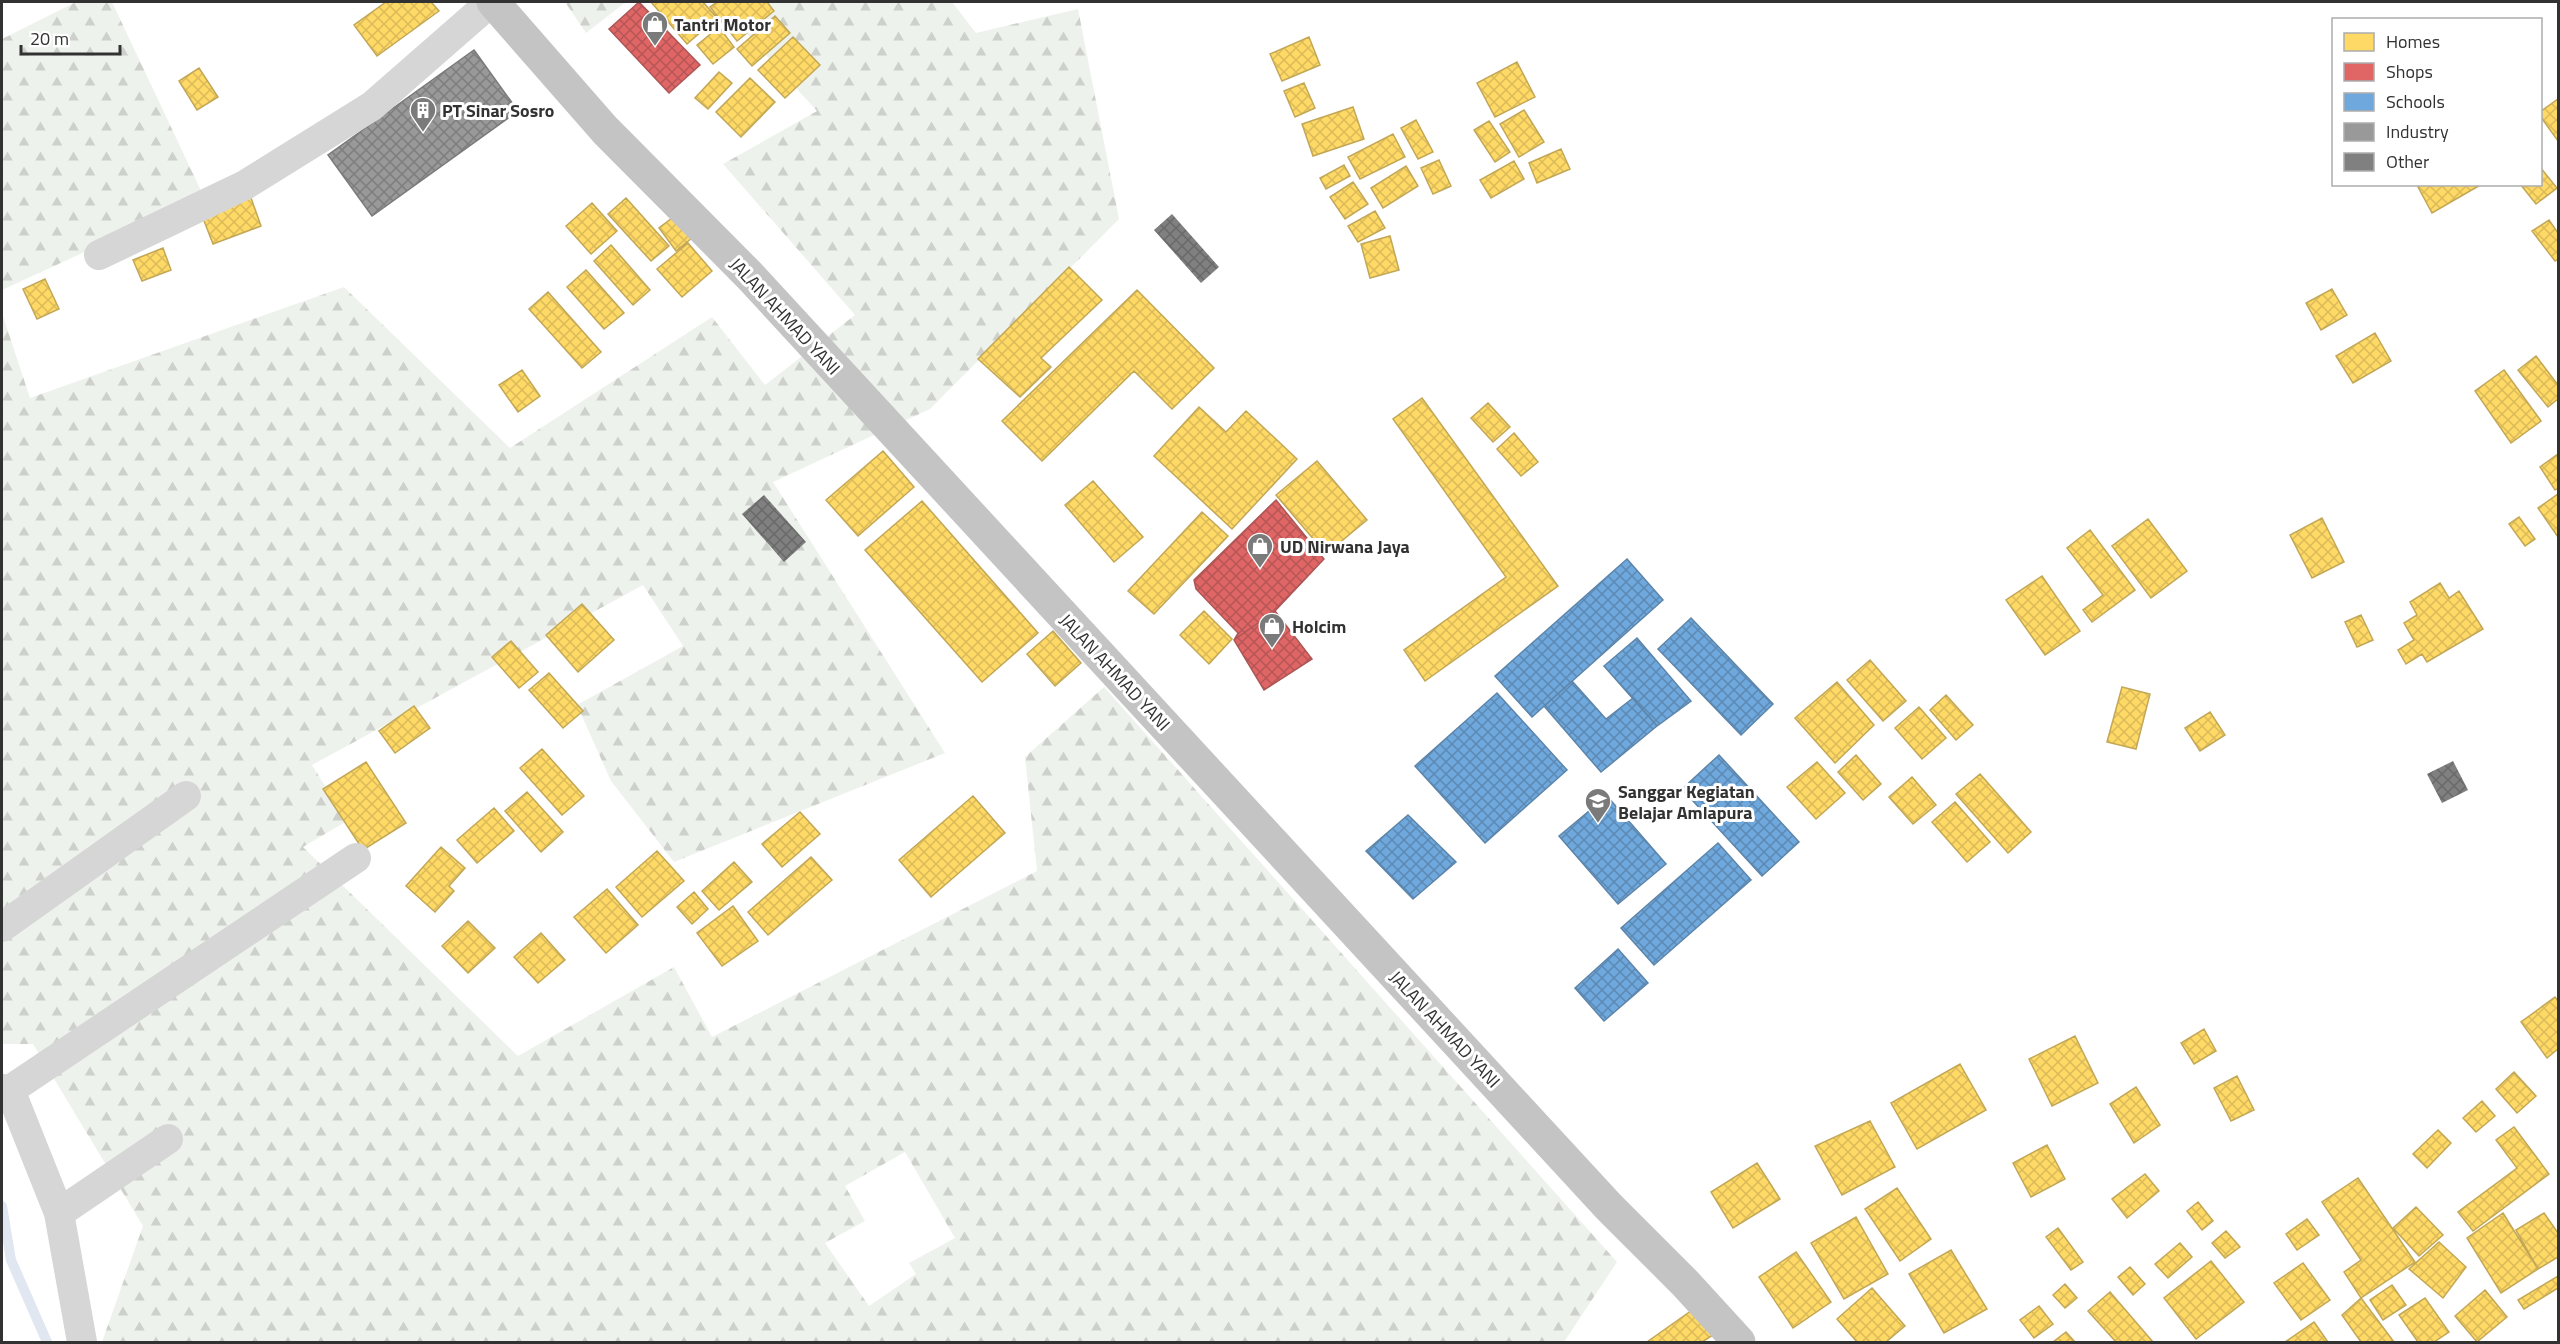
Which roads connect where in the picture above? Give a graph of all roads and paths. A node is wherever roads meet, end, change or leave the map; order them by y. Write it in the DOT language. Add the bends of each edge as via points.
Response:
graph roads {
  1 [pos="492,2"];
  2 [pos="99,255"];
  3 [pos="186,796"];
  4 [pos="356,858"];
  5 [pos="2,927"];
  6 [pos="6,1090"];
  7 [pos="168,1139"];
  8 [pos="59,1213"];
  9 [pos="82,1342"];
  10 [pos="1739,1342"];
  1 -- 2 [label="street" via="372,106 245,185"];
  1 -- 10 [label="highway, JALAN AHMAD YANI" via="605,130 749,275 1609,1207"];
  3 -- 5 [label="street"];
  4 -- 6 [label="street"];
  6 -- 8 [label="street"];
  7 -- 8 [label="street"];
  8 -- 9 [label="street"];
}
